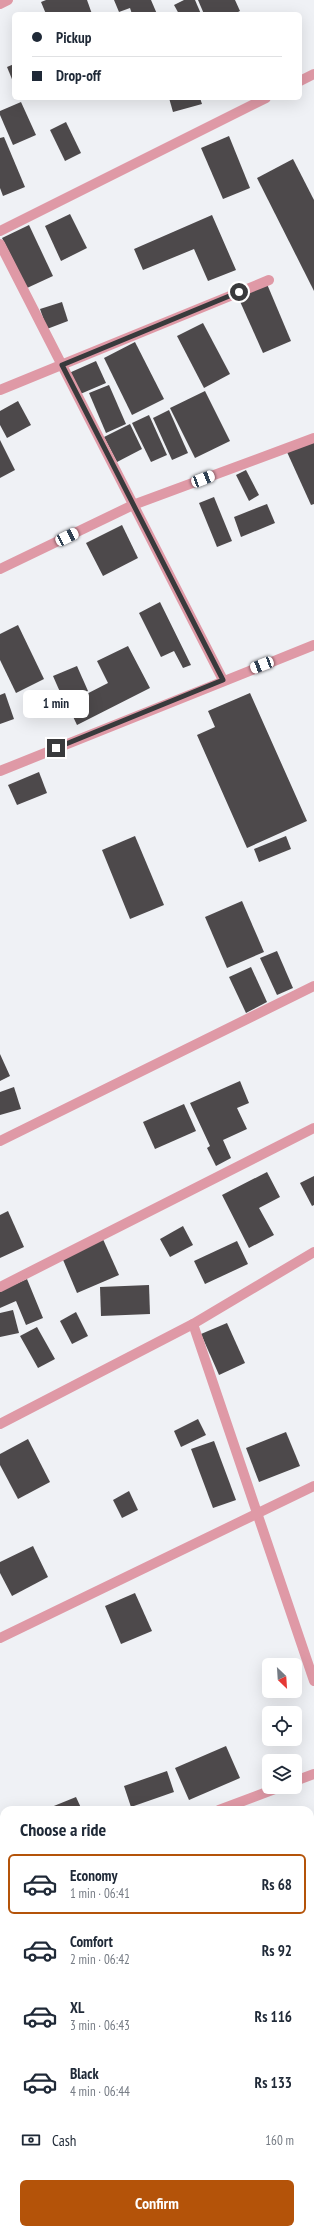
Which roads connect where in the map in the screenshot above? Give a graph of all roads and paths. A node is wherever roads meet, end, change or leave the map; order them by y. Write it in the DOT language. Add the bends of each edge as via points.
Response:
graph roads {
  1 [pos="8,0"];
  2 [pos="0,4"];
  3 [pos="314,74"];
  4 [pos="302,80"];
  5 [pos="262,100"];
  6 [pos="0,231"];
  7 [pos="0,244"];
  8 [pos="269,280"];
  9 [pos="62,365"];
  10 [pos="0,390"];
  11 [pos="314,438"];
  12 [pos="133,505"];
  13 [pos="0,569"];
  14 [pos="314,645"];
  15 [pos="223,680"];
  16 [pos="0,771"];
  17 [pos="314,986"];
  18 [pos="314,1128"];
  19 [pos="0,1140"];
  20 [pos="314,1252"];
  21 [pos="0,1287"];
  22 [pos="193,1324"];
  23 [pos="0,1424"];
  24 [pos="314,1486"];
  25 [pos="258,1515"];
  26 [pos="0,1638"];
  27 [pos="314,1681"];
  28 [pos="314,1774"];
  29 [pos="302,1778"];
  30 [pos="262,1794"];
  31 [pos="230,1806"];
  1 -- 2 [label="street"];
  3 -- 4 [label="street"];
  5 -- 6 [label="street"];
  7 -- 9 [label="street"];
  8 -- 9 [label="street"];
  9 -- 10 [label="street"];
  9 -- 12 [label="street"];
  11 -- 12 [label="street"];
  12 -- 13 [label="street"];
  12 -- 15 [label="street"];
  14 -- 15 [label="street"];
  15 -- 16 [label="street"];
  17 -- 19 [label="street"];
  18 -- 21 [label="street"];
  20 -- 22 [label="street"];
  22 -- 23 [label="street"];
  22 -- 25 [label="street"];
  24 -- 25 [label="street"];
  25 -- 26 [label="street"];
  25 -- 27 [label="street"];
  28 -- 29 [label="street"];
  30 -- 31 [label="street"];
}
